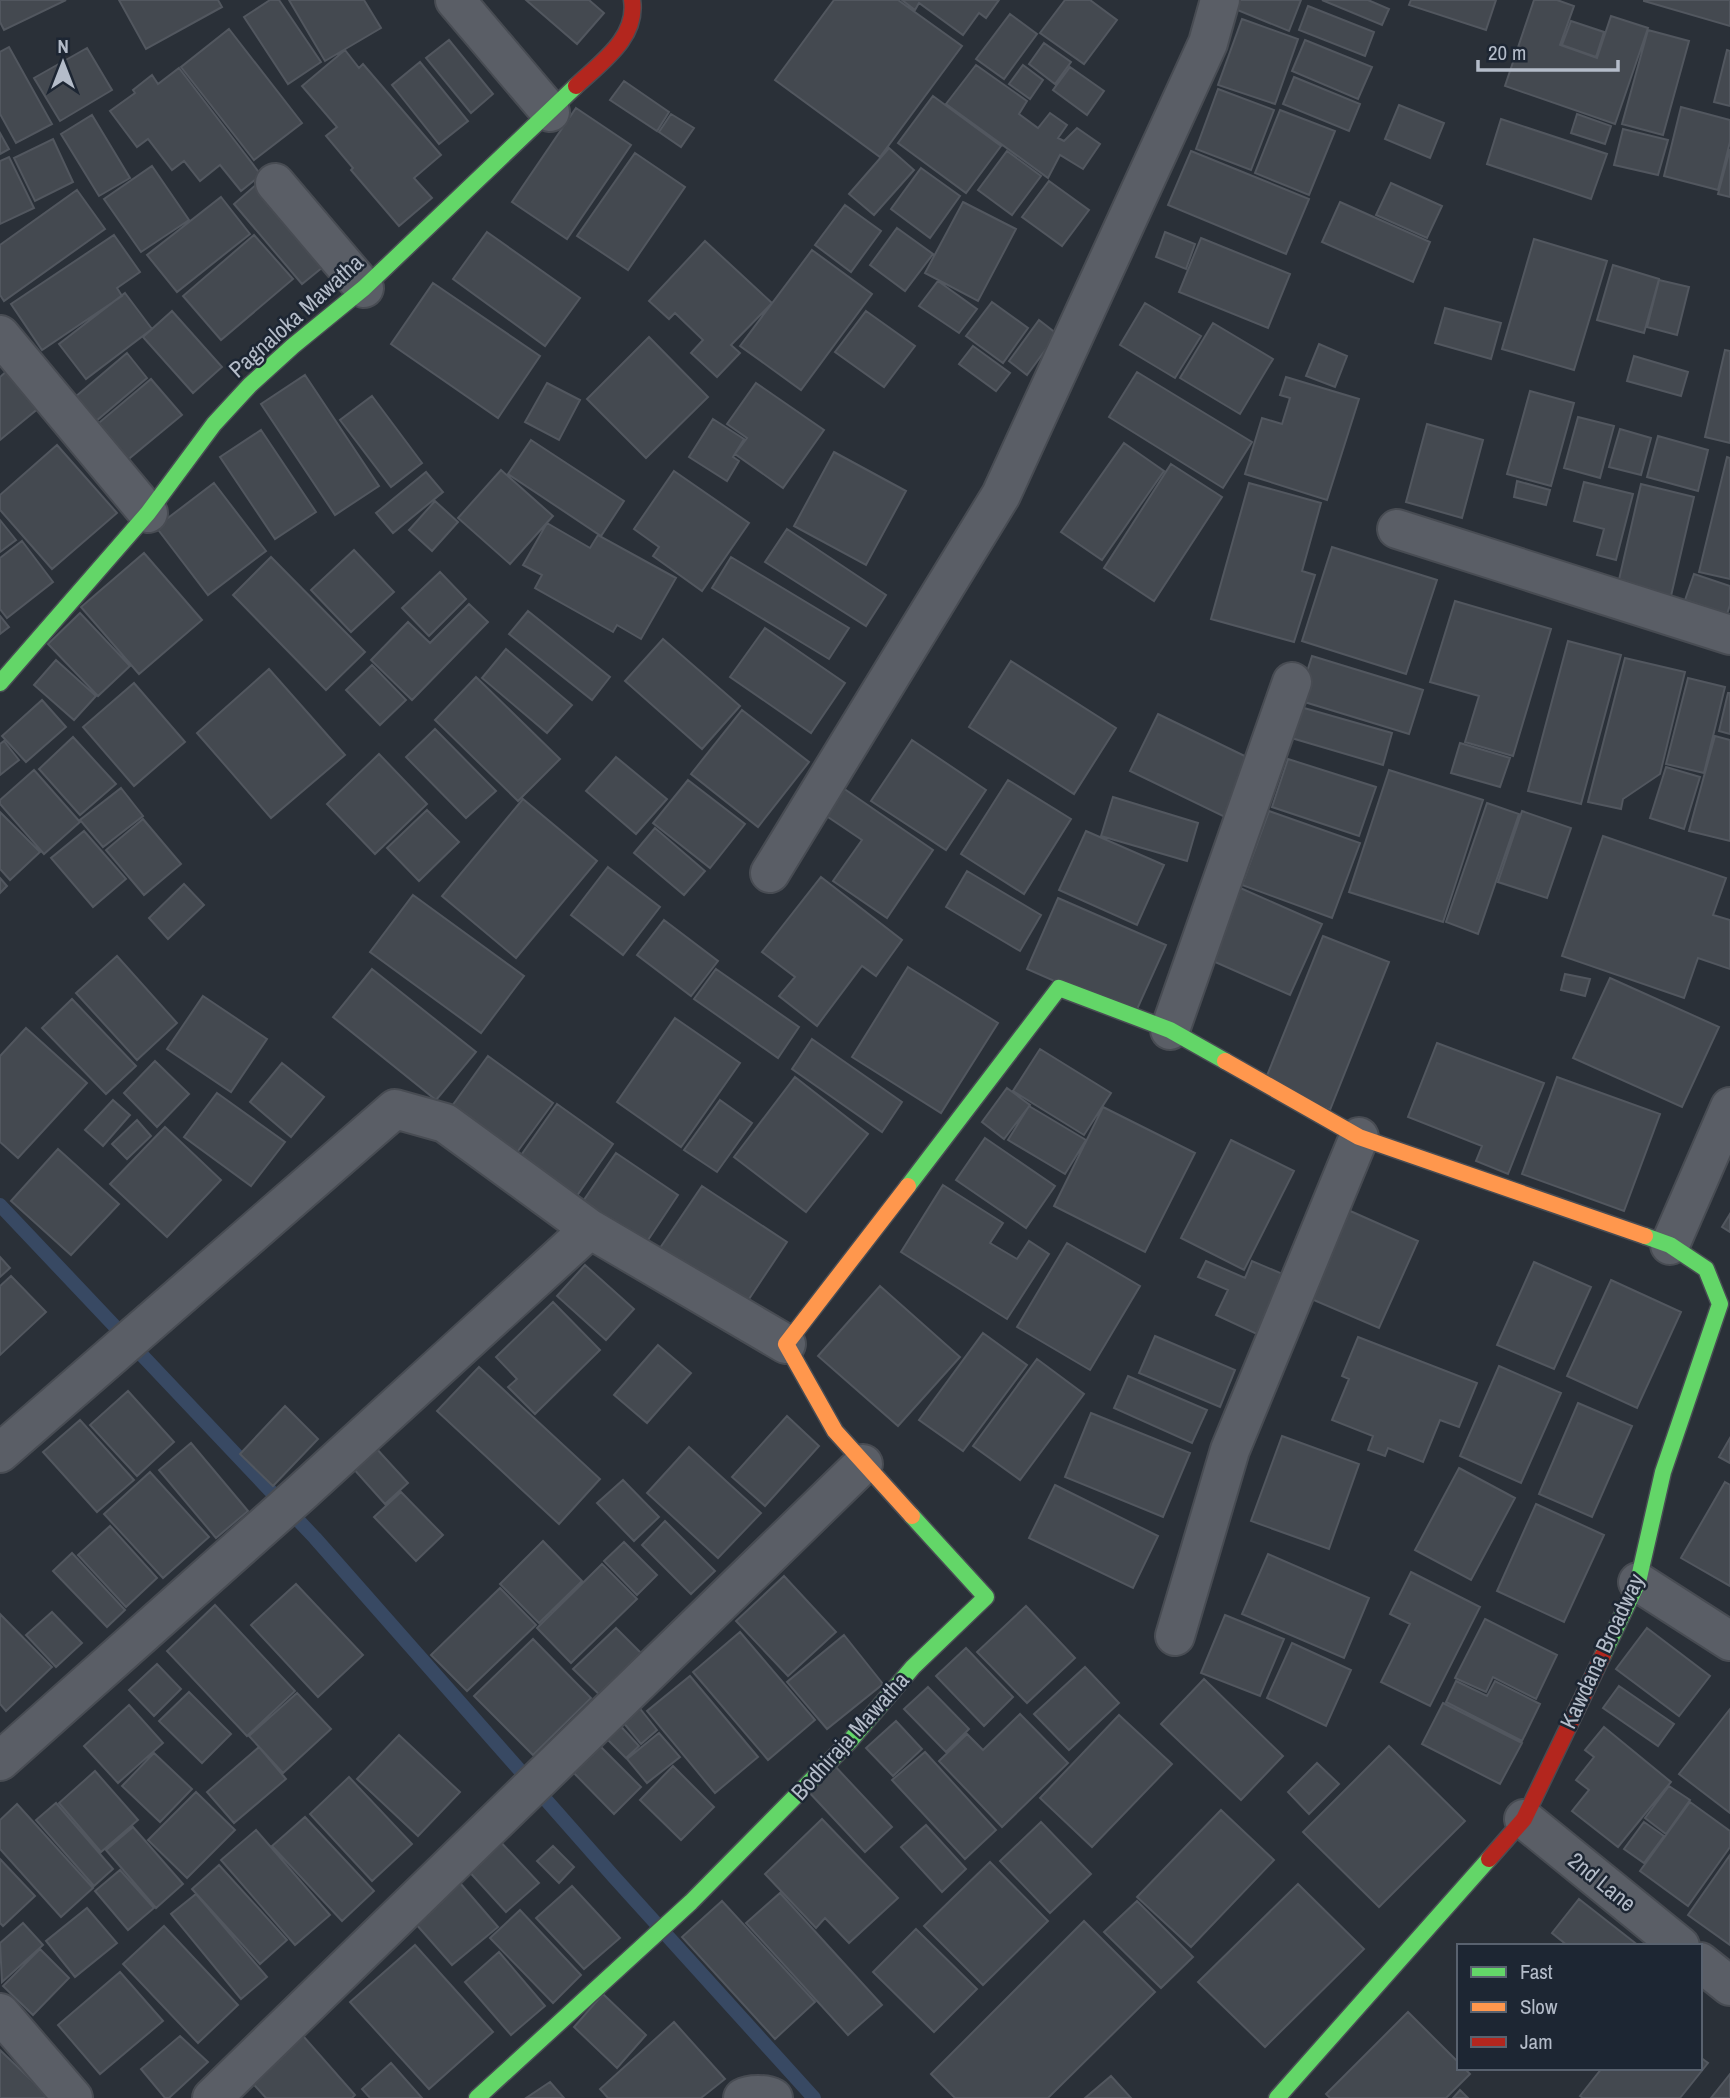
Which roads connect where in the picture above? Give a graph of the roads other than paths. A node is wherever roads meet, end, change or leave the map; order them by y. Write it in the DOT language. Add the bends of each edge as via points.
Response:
graph roads {
  1 [pos="455,0"];
  2 [pos="632,0"];
  3 [pos="1220,0"];
  4 [pos="550,112"];
  5 [pos="275,183"];
  6 [pos="364,288"];
  7 [pos="0,335"];
  8 [pos="148,513"];
  9 [pos="1397,529"];
  10 [pos="1730,635"];
  11 [pos="1292,682"];
  12 [pos="0,683"];
  13 [pos="770,873"];
  14 [pos="1170,1030"];
  15 [pos="1730,1107"];
  16 [pos="1359,1137"];
  17 [pos="590,1229"];
  18 [pos="1670,1245"];
  19 [pos="1725,1307"];
  20 [pos="786,1344"];
  21 [pos="0,1453"];
  22 [pos="863,1464"];
  23 [pos="1637,1582"];
  24 [pos="1175,1636"];
  25 [pos="1730,1641"];
  26 [pos="0,1761"];
  27 [pos="1524,1819"];
  28 [pos="1678,1944"];
  29 [pos="1702,1964"];
  30 [pos="1730,1986"];
  31 [pos="0,2013"];
  32 [pos="220,2095"];
  33 [pos="73,2098"];
  34 [pos="477,2098"];
  35 [pos="743,2098"];
  36 [pos="773,2098"];
  37 [pos="1277,2098"];
  1 -- 4 [label="street"];
  2 -- 4 [label="street, Pagnaloka Mawatha" via="630,29 621,44"];
  3 -- 13 [label="street" via="1208,43 1001,495"];
  4 -- 6 [label="street, Pagnaloka Mawatha"];
  5 -- 6 [label="street"];
  6 -- 8 [label="street, Pagnaloka Mawatha" via="250,385 214,424"];
  7 -- 8 [label="street"];
  8 -- 12 [label="street, Pagnaloka Mawatha"];
  9 -- 10 [label="street"];
  11 -- 14 [label="street"];
  14 -- 16 [label="street, Kawdana Broadway"];
  14 -- 20 [label="street, Kawdana Broadway" via="1059,988"];
  15 -- 18 [label="street"];
  16 -- 18 [label="street, Kawdana Broadway"];
  16 -- 24 [label="street" via="1230,1450"];
  17 -- 20 [label="street"];
  17 -- 21 [label="street" via="445,1123 395,1109"];
  17 -- 26 [label="street"];
  18 -- 19 [label="street, Kawdana Broadway" via="1706,1269"];
  19 -- 23 [label="street, Kawdana Broadway" via="1663,1472"];
  20 -- 22 [label="street, Bodhiraja Mawatha" via="835,1431"];
  22 -- 32 [label="street"];
  22 -- 34 [label="street, Bodhiraja Mawatha" via="986,1597 912,1667 849,1742 691,1902"];
  23 -- 25 [label="street"];
  23 -- 27 [label="street, Kawdana Broadway"];
  27 -- 28 [label="street, 2nd Lane"];
  27 -- 37 [label="street, Kawdana Broadway"];
  29 -- 30 [label="street"];
  31 -- 33 [label="street"];
  35 -- 36 [label="street"];
}
